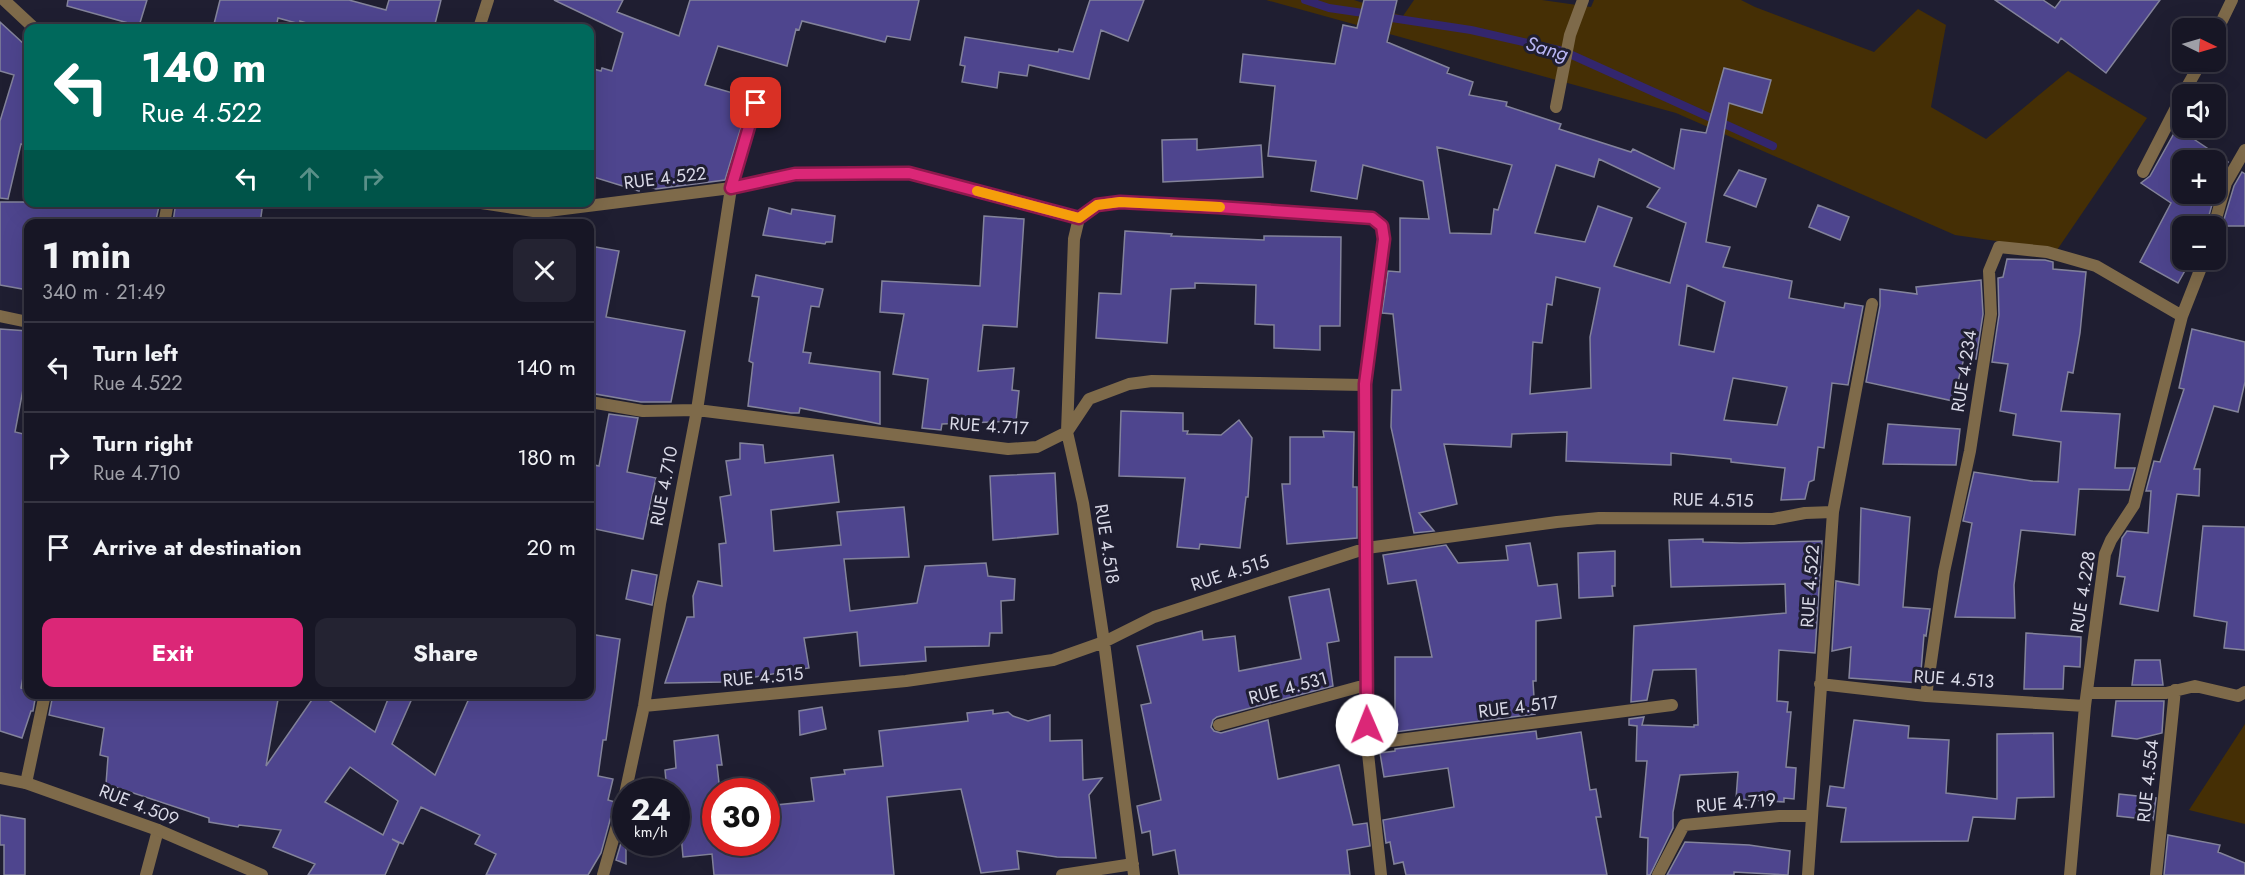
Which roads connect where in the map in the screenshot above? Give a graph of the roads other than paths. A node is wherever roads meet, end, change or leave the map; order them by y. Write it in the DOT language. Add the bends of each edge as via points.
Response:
graph roads {
  1 [pos="4,0"];
  2 [pos="488,0"];
  3 [pos="1583,0"];
  4 [pos="2232,0"];
  5 [pos="2223,18"];
  6 [pos="30,24"];
  7 [pos="480,24"];
  8 [pos="756,103"];
  9 [pos="1556,107"];
  10 [pos="2172,116"];
  11 [pos="2245,150"];
  12 [pos="2143,172"];
  13 [pos="731,188"];
  14 [pos="495,207"];
  15 [pos="2217,216"];
  16 [pos="539,218"];
  17 [pos="1079,218"];
  18 [pos="2200,270"];
  19 [pos="1872,304"];
  20 [pos="0,316"];
  21 [pos="2182,316"];
  22 [pos="24,321"];
  23 [pos="1365,384"];
  24 [pos="594,403"];
  25 [pos="697,410"];
  26 [pos="1067,432"];
  27 [pos="1833,512"];
  28 [pos="1367,548"];
  29 [pos="1104,642"];
  30 [pos="1820,684"];
  31 [pos="1366,686"];
  32 [pos="2175,690"];
  33 [pos="2245,692"];
  34 [pos="1926,696"];
  35 [pos="44,699"];
  36 [pos="2086,700"];
  37 [pos="1672,705"];
  38 [pos="644,706"];
  39 [pos="1219,725"];
  40 [pos="1367,744"];
  41 [pos="0,778"];
  42 [pos="26,783"];
  43 [pos="1811,816"];
  44 [pos="158,830"];
  45 [pos="1133,869"];
  46 [pos="146,875"];
  47 [pos="262,875"];
  48 [pos="603,875"];
  49 [pos="1062,875"];
  50 [pos="1381,875"];
  51 [pos="1658,875"];
  52 [pos="1808,875"];
  53 [pos="2070,875"];
  54 [pos="2156,875"];
  1 -- 6 [label="street"];
  2 -- 7 [label="street"];
  3 -- 9 [label="street" via="1570,36"];
  4 -- 5 [label="street"];
  8 -- 13 [label="street, RUE 4.710"];
  10 -- 12 [label="street"];
  11 -- 15 [label="street" via="2227,180"];
  13 -- 16 [label="street, RUE 4.522"];
  13 -- 17 [label="street, RUE 4.522" via="795,174 909,173"];
  13 -- 25 [label="street, RUE 4.710"];
  14 -- 16 [label="street, RUE 4.522"];
  17 -- 23 [label="street" via="1097,205 1120,202 1372,218 1382,226 1384,239"];
  17 -- 26 [label="street, RUE 4.518" via="1074,239"];
  18 -- 21 [label="street, RUE 4.228"];
  19 -- 27 [label="street, RUE 4.522"];
  20 -- 22 [label="street"];
  21 -- 34 [label="street, RUE 4.234" via="2096,266 2047,252 2000,248 1989,271 1991,314 1970,451 1944,572"];
  21 -- 36 [label="street, RUE 4.228" via="2134,506 2105,554"];
  23 -- 26 [label="street, RUE 4.717" via="1129,384 1089,399"];
  23 -- 28 [label="street"];
  24 -- 25 [label="street, RUE 4.717" via="643,411"];
  25 -- 26 [label="street, RUE 4.717" via="1008,449 1037,447"];
  25 -- 38 [label="street, RUE 4.710"];
  26 -- 29 [label="street, RUE 4.518" via="1083,503"];
  27 -- 28 [label="street, RUE 4.515" via="1773,519 1599,518"];
  27 -- 30 [label="street, RUE 4.522"];
  28 -- 29 [label="street, RUE 4.515" via="1154,617"];
  28 -- 31 [label="street"];
  29 -- 38 [label="street, RUE 4.515" via="1053,660 906,681"];
  29 -- 45 [label="street, RUE 4.518"];
  30 -- 34 [label="street, RUE 4.513"];
  30 -- 43 [label="street, RUE 4.522"];
  31 -- 39 [label="street, RUE 4.531"];
  31 -- 40 [label="street"];
  32 -- 33 [label="street, RUE 4.513" via="2195,686 2238,696"];
  32 -- 36 [label="street, RUE 4.513"];
  32 -- 54 [label="street, RUE 4.554"];
  34 -- 36 [label="street, RUE 4.513"];
  35 -- 42 [label="street"];
  36 -- 53 [label="street, RUE 4.228"];
  37 -- 40 [label="street, RUE 4.517"];
  38 -- 48 [label="street, RUE 4.710"];
  40 -- 50 [label="street"];
  41 -- 42 [label="street, RUE 4.509"];
  42 -- 44 [label="street, RUE 4.509"];
  43 -- 51 [label="street, RUE 4.719" via="1684,825"];
  43 -- 52 [label="street, RUE 4.522"];
  44 -- 46 [label="street"];
  44 -- 47 [label="street, RUE 4.509"];
  45 -- 49 [label="street"];
}
